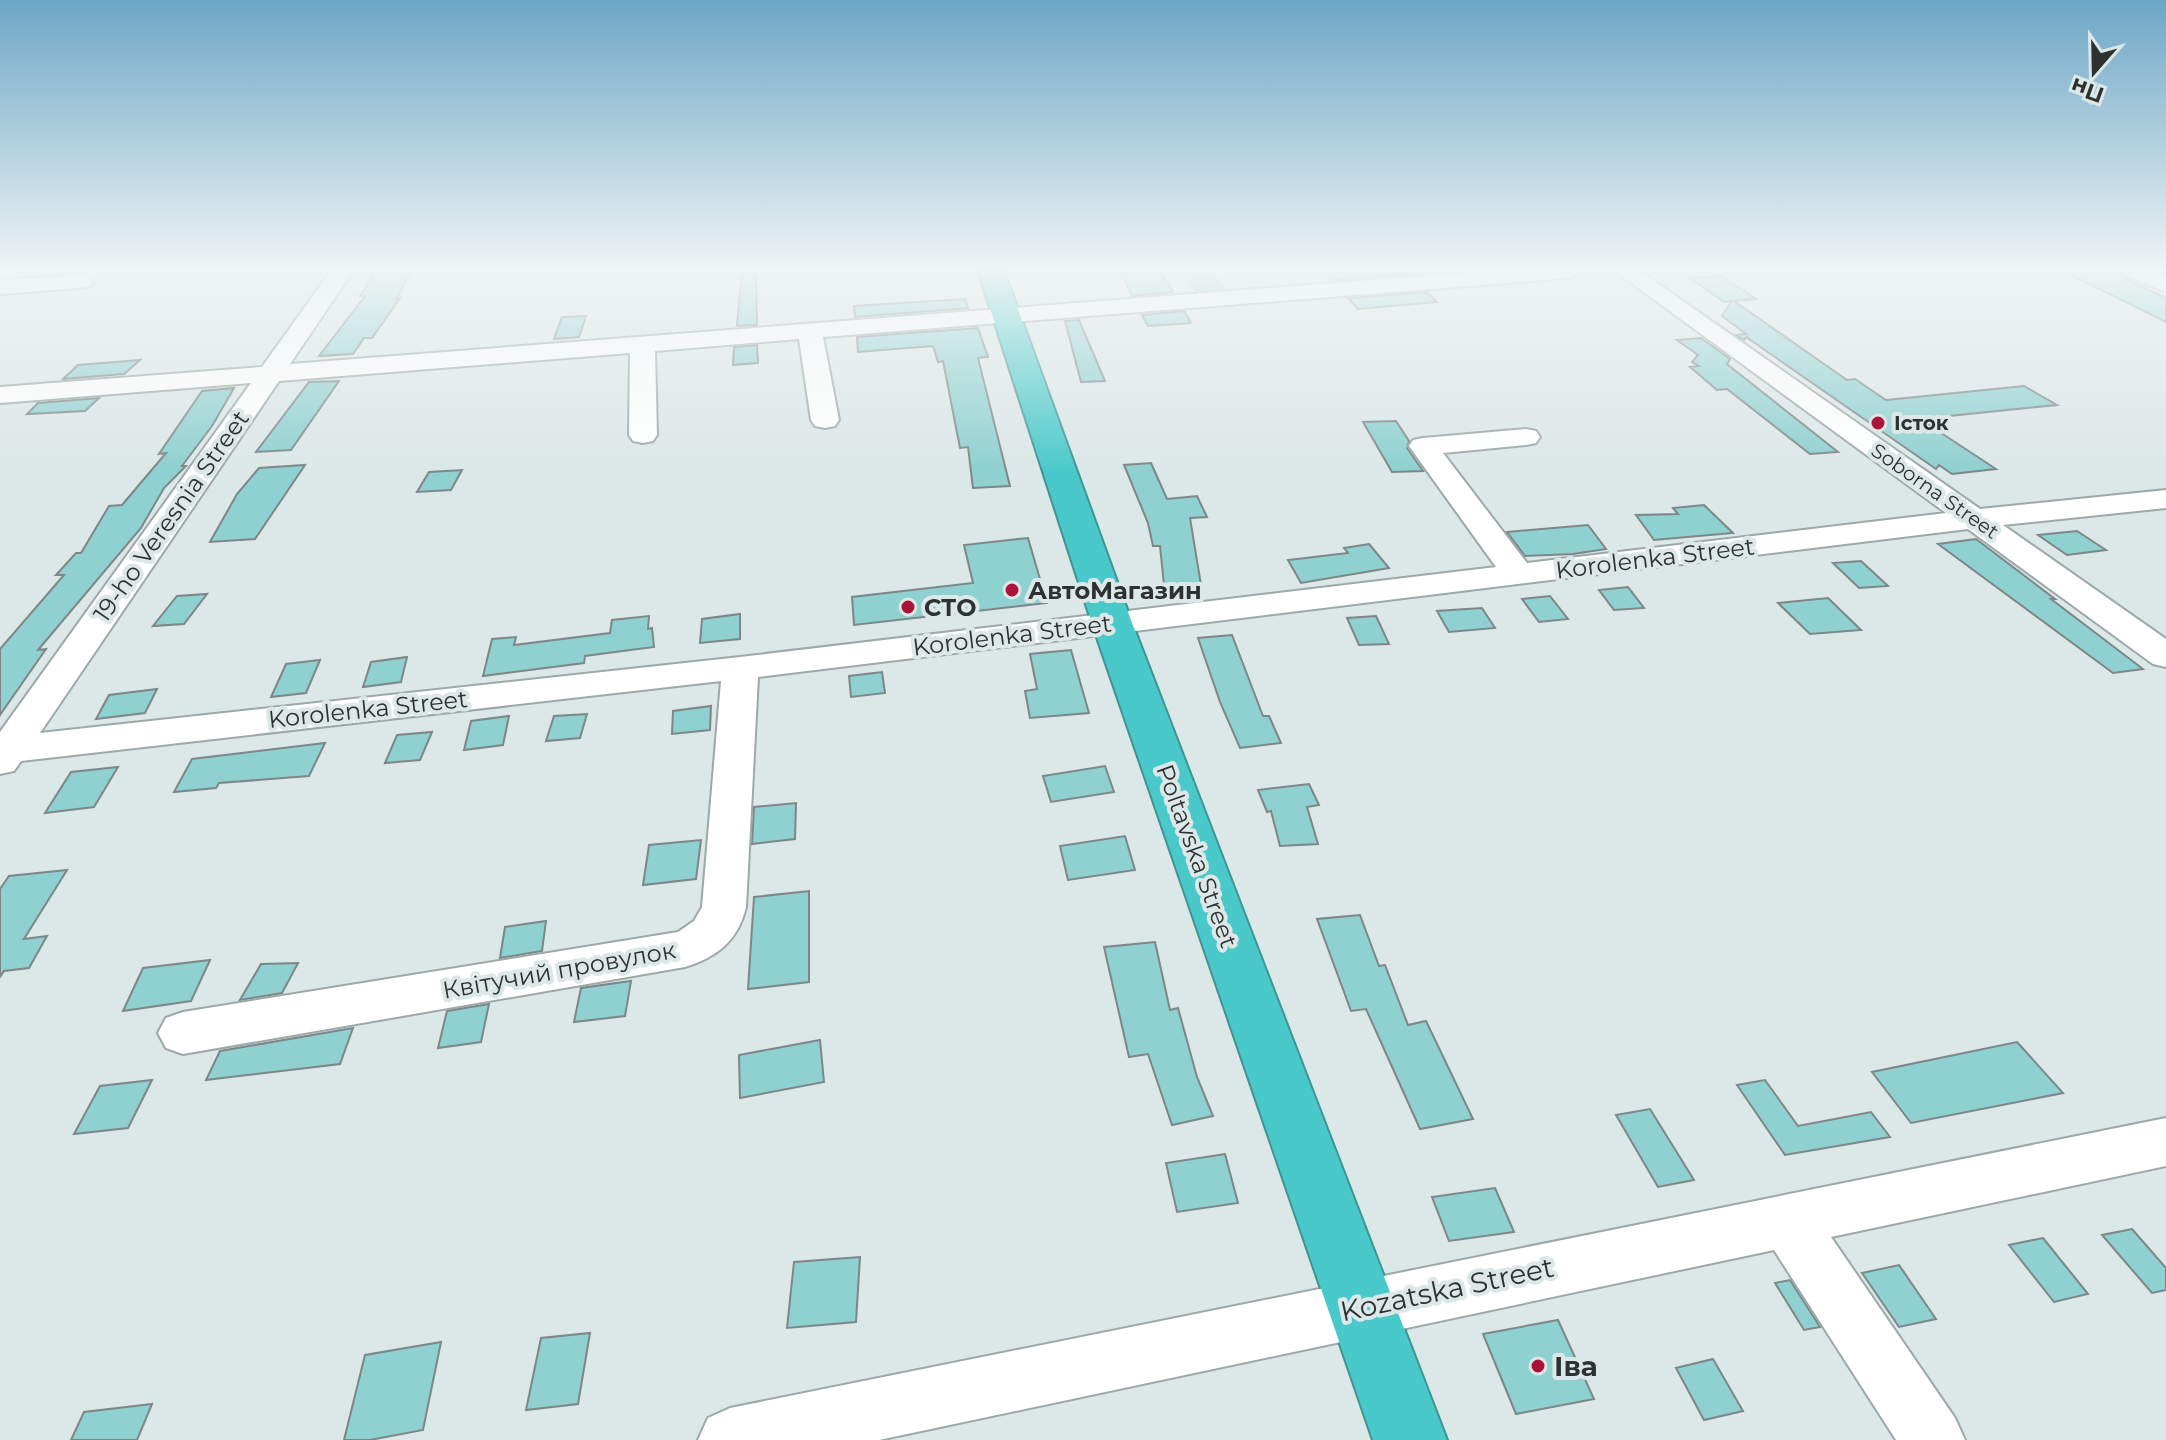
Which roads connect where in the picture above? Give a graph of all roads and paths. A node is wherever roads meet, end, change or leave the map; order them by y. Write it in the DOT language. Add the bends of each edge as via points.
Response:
graph roads {
  1 [pos="294,338"];
  2 [pos="712,338"];
  3 [pos="811,338"];
  4 [pos="1014,338"];
  5 [pos="1721,338"];
  6 [pos="642,344"];
  7 [pos="269,374"];
  8 [pos="0,395"];
  9 [pos="825,420"];
  10 [pos="643,435"];
  11 [pos="1526,437"];
  12 [pos="2166,499"];
  13 [pos="1975,519"];
  14 [pos="1519,575"];
  15 [pos="1112,623"];
  16 [pos="2166,656"];
  17 [pos="740,668"];
  18 [pos="3,753"];
  19 [pos="183,1033"];
  20 [pos="2166,1142"];
  21 [pos="1786,1219"];
  22 [pos="1362,1307"];
  23 [pos="892,1424"];
  24 [pos="730,1440"];
  25 [pos="1410,1440"];
  26 [pos="1933,1440"];
  1 -- 7 [label="street, 19-ho Veresnia Street"];
  2 -- 6 [label="street"];
  3 -- 9 [label="street"];
  4 -- 15 [label="highway, Poltavska Street"];
  5 -- 13 [label="street, Soborna Street"];
  6 -- 7 [label="street"];
  6 -- 10 [label="street"];
  7 -- 8 [label="street"];
  7 -- 18 [label="street, 19-ho Veresnia Street"];
  11 -- 14 [label="street" via="1423,446"];
  12 -- 13 [label="street, Korolenka Street"];
  13 -- 14 [label="street, Korolenka Street"];
  13 -- 16 [label="street, Soborna Street"];
  14 -- 15 [label="street, Korolenka Street"];
  15 -- 17 [label="street, Korolenka Street"];
  15 -- 22 [label="highway, Poltavska Street"];
  17 -- 18 [label="street, Korolenka Street"];
  17 -- 19 [label="street, Квітучий провулок" via="724,907 722,920 704,941 685,949"];
  20 -- 21 [label="street, Kozatska Street"];
  21 -- 22 [label="street, Kozatska Street"];
  21 -- 26 [label="street"];
  22 -- 23 [label="street, Kozatska Street"];
  22 -- 25 [label="highway, Poltavska Street"];
  23 -- 24 [label="street, Kozatska Street"];
}
